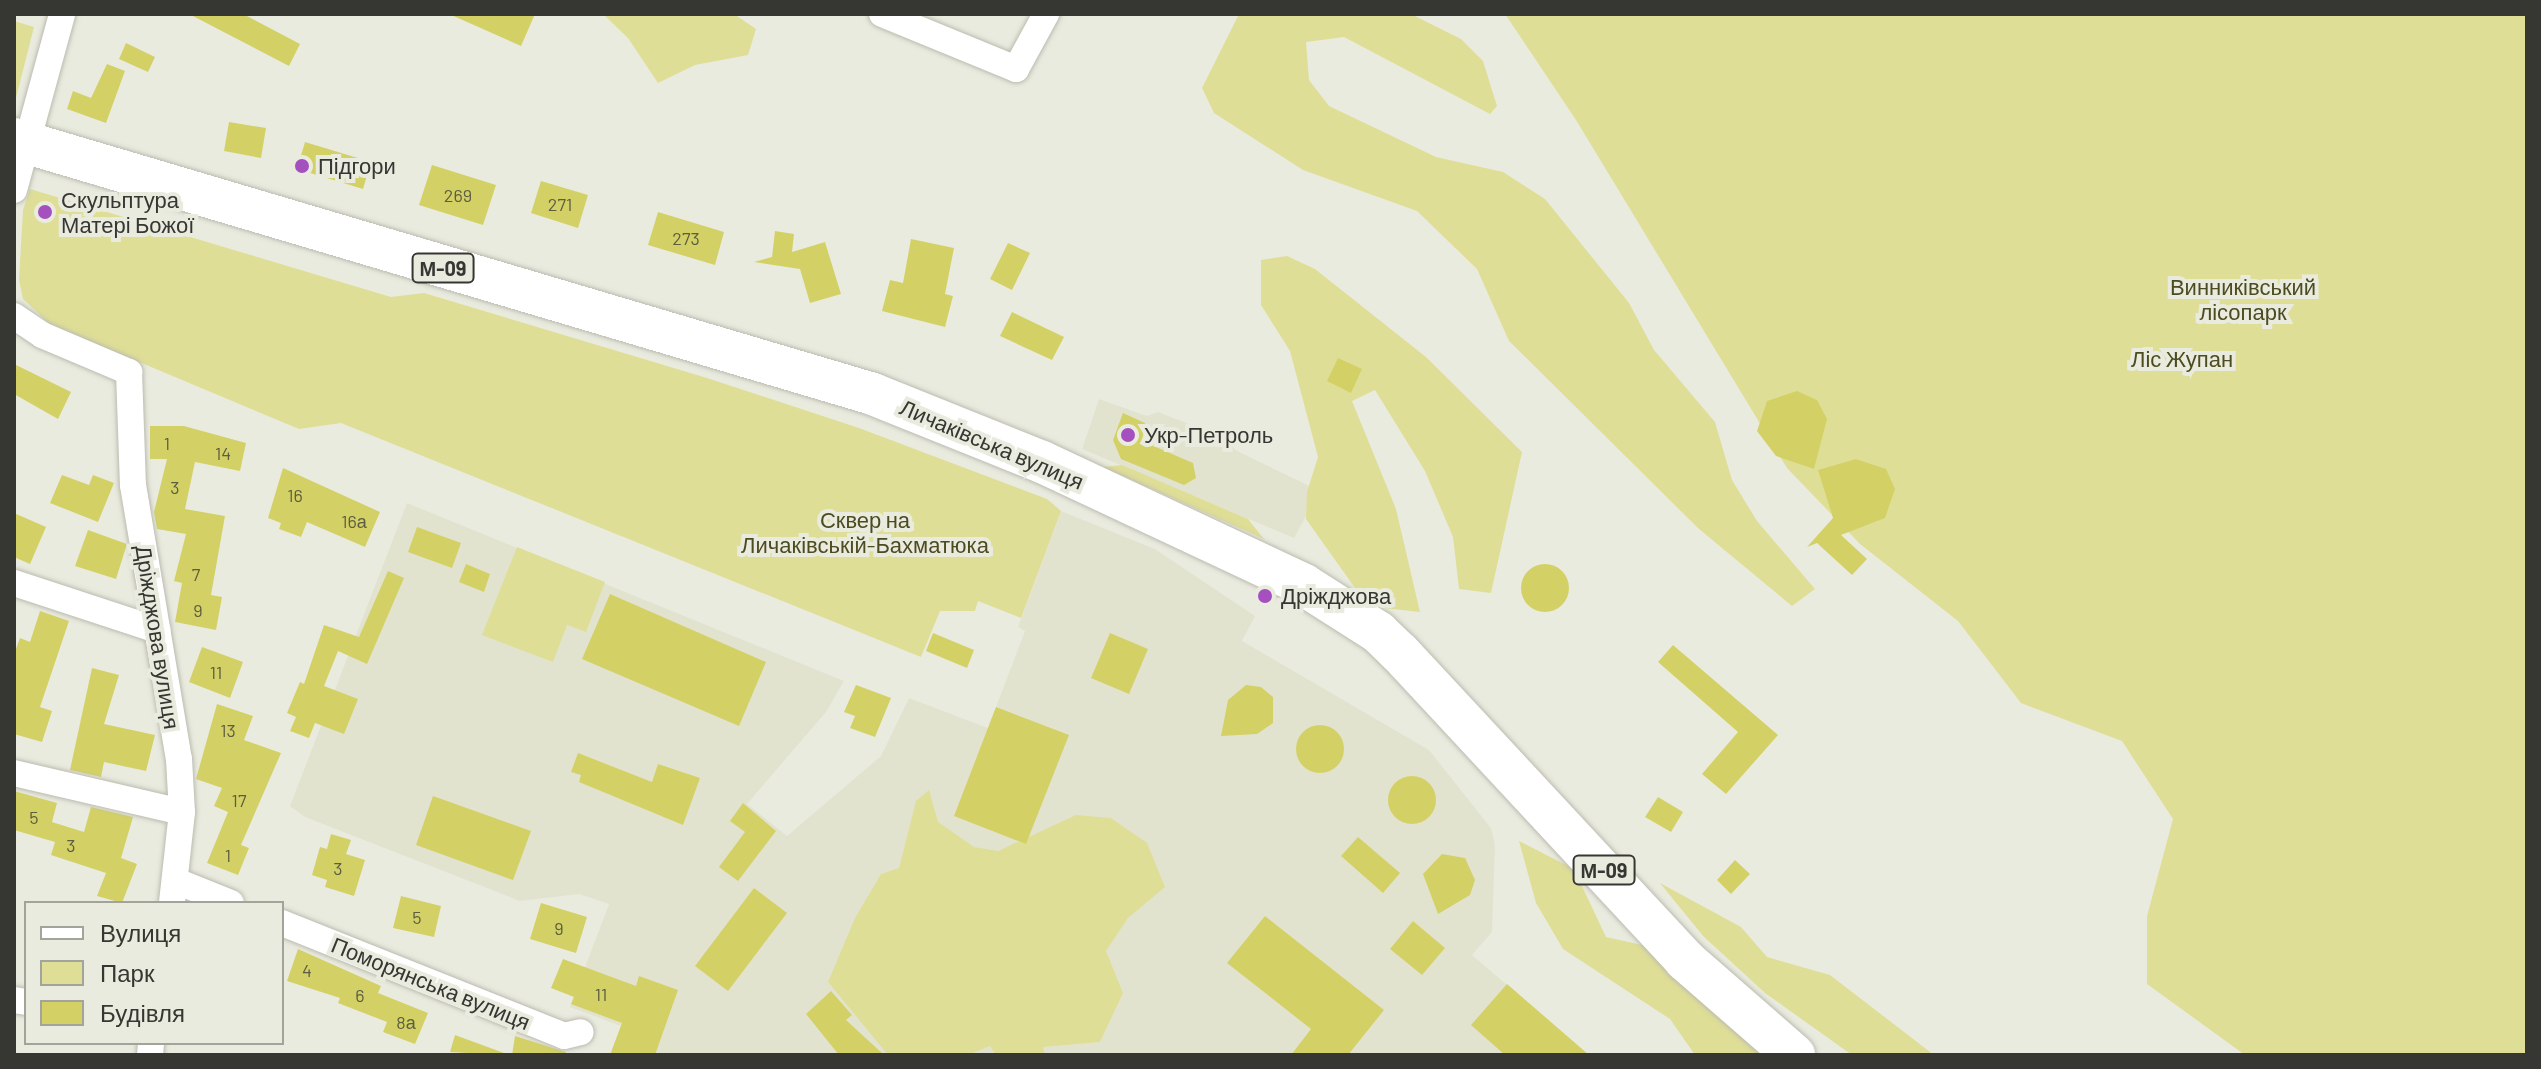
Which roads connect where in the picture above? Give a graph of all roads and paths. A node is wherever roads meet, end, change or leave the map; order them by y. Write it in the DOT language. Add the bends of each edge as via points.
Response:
graph roads {
  1 [pos="62,14"];
  2 [pos="882,14"];
  3 [pos="1046,14"];
  4 [pos="19,141"];
  5 [pos="14,190"];
  6 [pos="14,316"];
  7 [pos="14,583"];
  8 [pos="157,630"];
  9 [pos="14,773"];
  10 [pos="182,812"];
  11 [pos="174,892"];
  12 [pos="221,901"];
  13 [pos="284,924"];
  14 [pos="581,1032"];
  15 [pos="1794,1055"];
  1 -- 4 [label="street"];
  2 -- 3 [label="street" via="1016,69"];
  4 -- 5 [label="street"];
  4 -- 15 [label="main road, Личаківська вулиця / М-09" via="716,352 873,394 1027,456 1304,585 1378,632 1408,660 1685,960"];
  6 -- 8 [label="street, Дріжджова вулиця" via="42,335 129,372 127,440"];
  7 -- 8 [label="street"];
  8 -- 10 [label="street, Дріжджова вулиця"];
  9 -- 10 [label="street"];
  10 -- 11 [label="street, Дріжджова вулиця"];
  11 -- 12 [label="street"];
  13 -- 14 [label="street, Поморянська вулиця" via="564,1036"];
}
